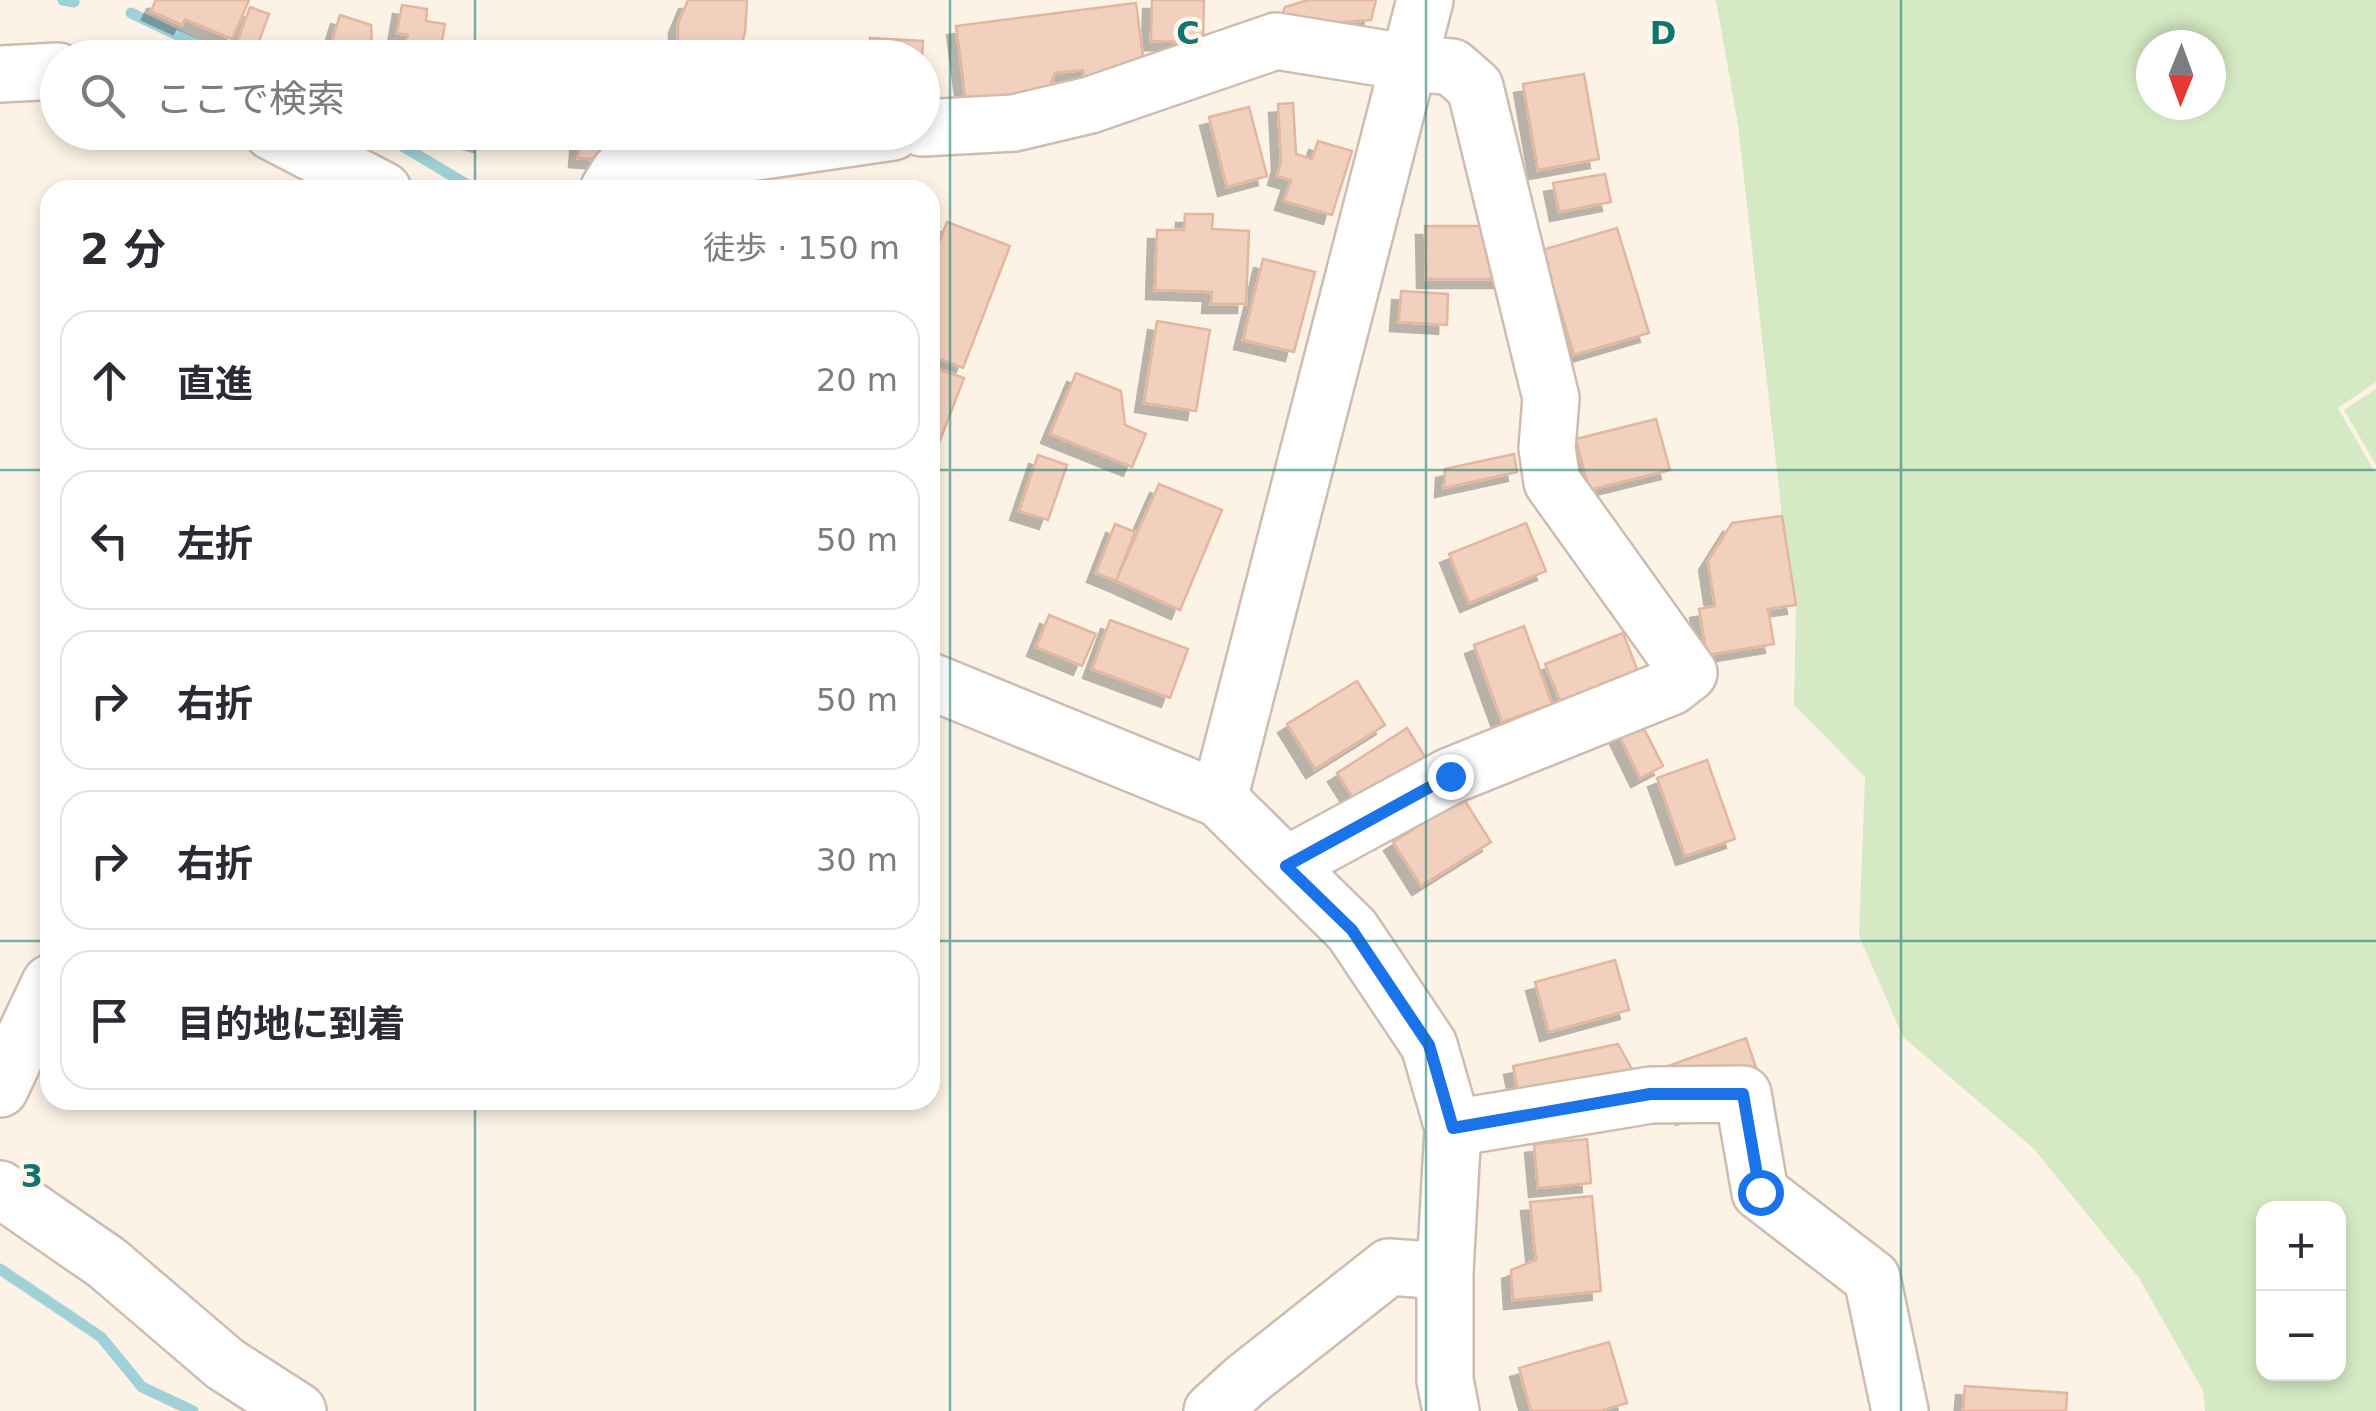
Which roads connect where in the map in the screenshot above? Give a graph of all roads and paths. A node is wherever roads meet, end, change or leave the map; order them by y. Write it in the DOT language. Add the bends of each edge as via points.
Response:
graph roads {
  1 [pos="1425,0"];
  2 [pos="1412,63"];
  3 [pos="40,72"];
  4 [pos="0,74"];
  5 [pos="940,127"];
  6 [pos="306,150"];
  7 [pos="770,150"];
  8 [pos="364,180"];
  9 [pos="614,180"];
  10 [pos="940,684"];
  11 [pos="1219,800"];
  12 [pos="1286,866"];
  13 [pos="40,1005"];
  14 [pos="0,1089"];
  15 [pos="1453,1128"];
  16 [pos="0,1188"];
  17 [pos="1446,1271"];
  18 [pos="298,1411"];
  19 [pos="1212,1411"];
  20 [pos="1451,1411"];
  21 [pos="1900,1411"];
  1 -- 2 [label="street"];
  2 -- 5 [label="street" via="1276,41 1090,105 1014,123"];
  2 -- 11 [label="street"];
  2 -- 12 [label="street" via="1452,66 1475,87 1551,398 1546,448 1552,482 1689,674 1450,776"];
  3 -- 4 [label="street"];
  6 -- 8 [label="street"];
  7 -- 9 [label="street" via="619,172"];
  10 -- 11 [label="street"];
  11 -- 12 [label="street"];
  12 -- 15 [label="street" via="1352,930 1429,1045"];
  13 -- 14 [label="street"];
  15 -- 17 [label="street"];
  15 -- 21 [label="street" via="1650,1094 1743,1094 1760,1192 1872,1278"];
  16 -- 18 [label="street" via="107,1264 225,1364"];
  17 -- 19 [label="street" via="1390,1266"];
  17 -- 20 [label="street" via="1444,1380"];
}
